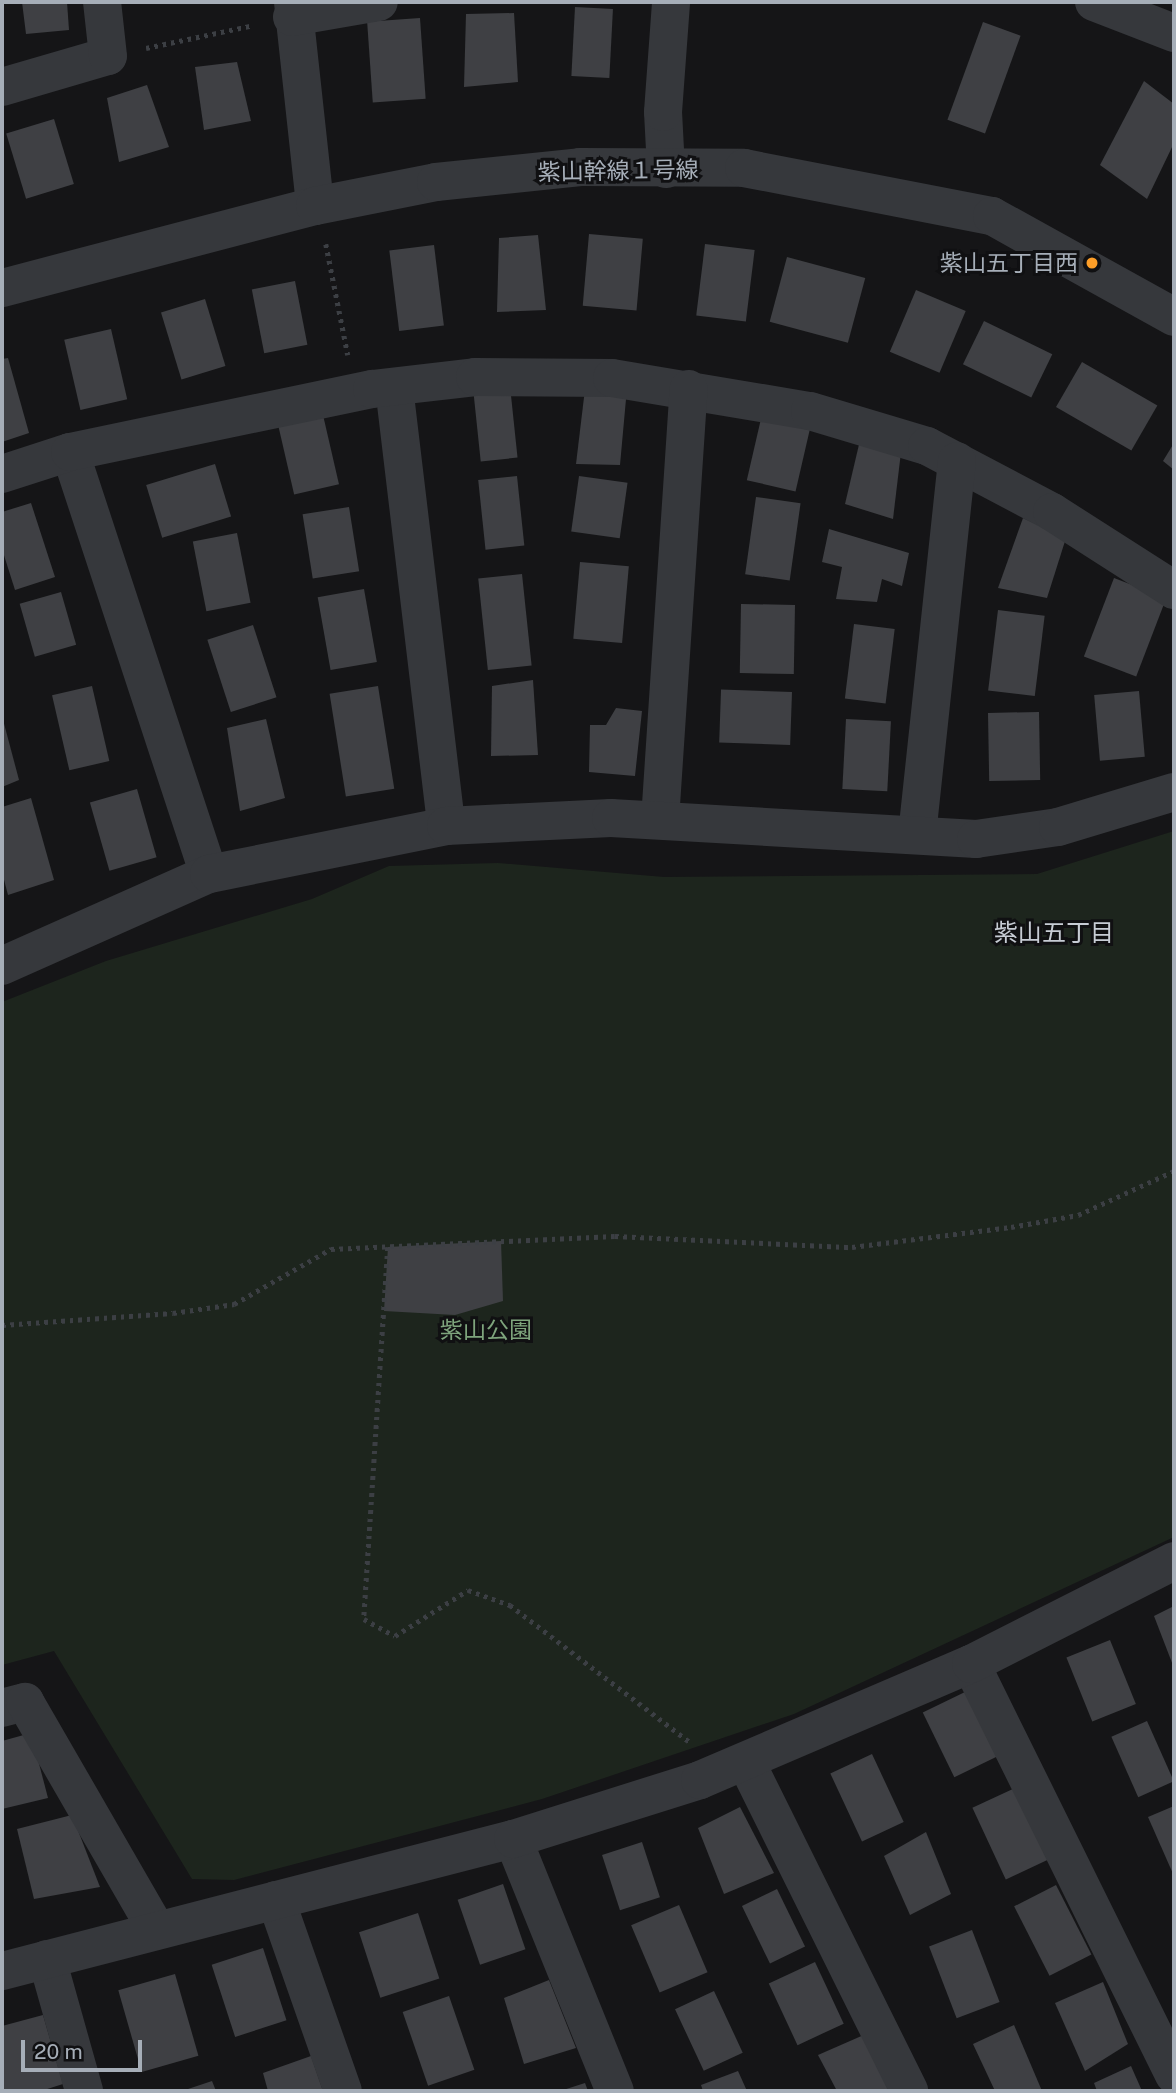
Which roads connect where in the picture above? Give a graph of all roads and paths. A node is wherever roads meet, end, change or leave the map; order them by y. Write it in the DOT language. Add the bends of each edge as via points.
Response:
graph roads {
  1 [pos="102,2"];
  2 [pos="379,2"];
  3 [pos="671,2"];
  4 [pos="1094,2"];
  5 [pos="293,9"];
  6 [pos="1174,33"];
  7 [pos="108,56"];
  8 [pos="2,88"];
  9 [pos="666,169"];
  10 [pos="320,223"];
  11 [pos="2,288"];
  12 [pos="1174,317"];
  13 [pos="394,387"];
  14 [pos="689,389"];
  15 [pos="355,392"];
  16 [pos="70,452"];
  17 [pos="957,461"];
  18 [pos="2,474"];
  19 [pos="1174,590"];
  20 [pos="1174,792"];
  21 [pos="660,820"];
  22 [pos="446,826"];
  23 [pos="917,835"];
  24 [pos="209,874"];
  25 [pos="2,966"];
  26 [pos="1174,1171"];
  27 [pos="388,1247"];
  28 [pos="2,1325"];
  29 [pos="1174,1561"];
  30 [pos="971,1664"];
  31 [pos="2,1708"];
  32 [pos="697,1748"];
  33 [pos="746,1762"];
  34 [pos="513,1839"];
  35 [pos="276,1900"];
  36 [pos="156,1928"];
  37 [pos="47,1959"];
  38 [pos="2,1972"];
  39 [pos="1174,2075"];
  40 [pos="84,2091"];
  41 [pos="343,2091"];
  42 [pos="615,2091"];
  43 [pos="909,2091"];
  1 -- 7 [label="street"];
  2 -- 5 [label="street"];
  3 -- 9 [label="street" via="663,112"];
  4 -- 6 [label="street"];
  5 -- 7 [label="path"];
  5 -- 10 [label="street"];
  7 -- 8 [label="street"];
  9 -- 10 [label="street, 紫山幹線１号線" via="580,167 436,182"];
  9 -- 12 [label="street, 紫山幹線１号線" via="744,169 992,216"];
  10 -- 11 [label="street, 紫山幹線１号線"];
  10 -- 15 [label="path"];
  13 -- 14 [label="street" via="475,377 543,377 612,378"];
  13 -- 15 [label="street"];
  13 -- 22 [label="street"];
  14 -- 17 [label="street" via="810,411 877,429"];
  14 -- 21 [label="street"];
  15 -- 16 [label="street"];
  16 -- 18 [label="street"];
  16 -- 24 [label="street"];
  17 -- 19 [label="street" via="1063,518"];
  17 -- 23 [label="street"];
  20 -- 23 [label="street" via="1026,833 976,839"];
  21 -- 22 [label="street"];
  21 -- 23 [label="street"];
  22 -- 24 [label="street"];
  24 -- 25 [label="street"];
  26 -- 27 [label="path" via="1078,1215 852,1247 615,1236"];
  27 -- 28 [label="path" via="331,1249 234,1304"];
  27 -- 32 [label="path" via="364,1619 396,1636 468,1590 510,1605"];
  29 -- 30 [label="street"];
  30 -- 33 [label="street"];
  30 -- 39 [label="street"];
  31 -- 36 [label="street" via="25,1702"];
  33 -- 34 [label="street"];
  33 -- 43 [label="street"];
  34 -- 35 [label="street"];
  34 -- 42 [label="street"];
  35 -- 36 [label="street"];
  35 -- 41 [label="street"];
  36 -- 37 [label="street"];
  37 -- 38 [label="street"];
  37 -- 40 [label="street"];
}
